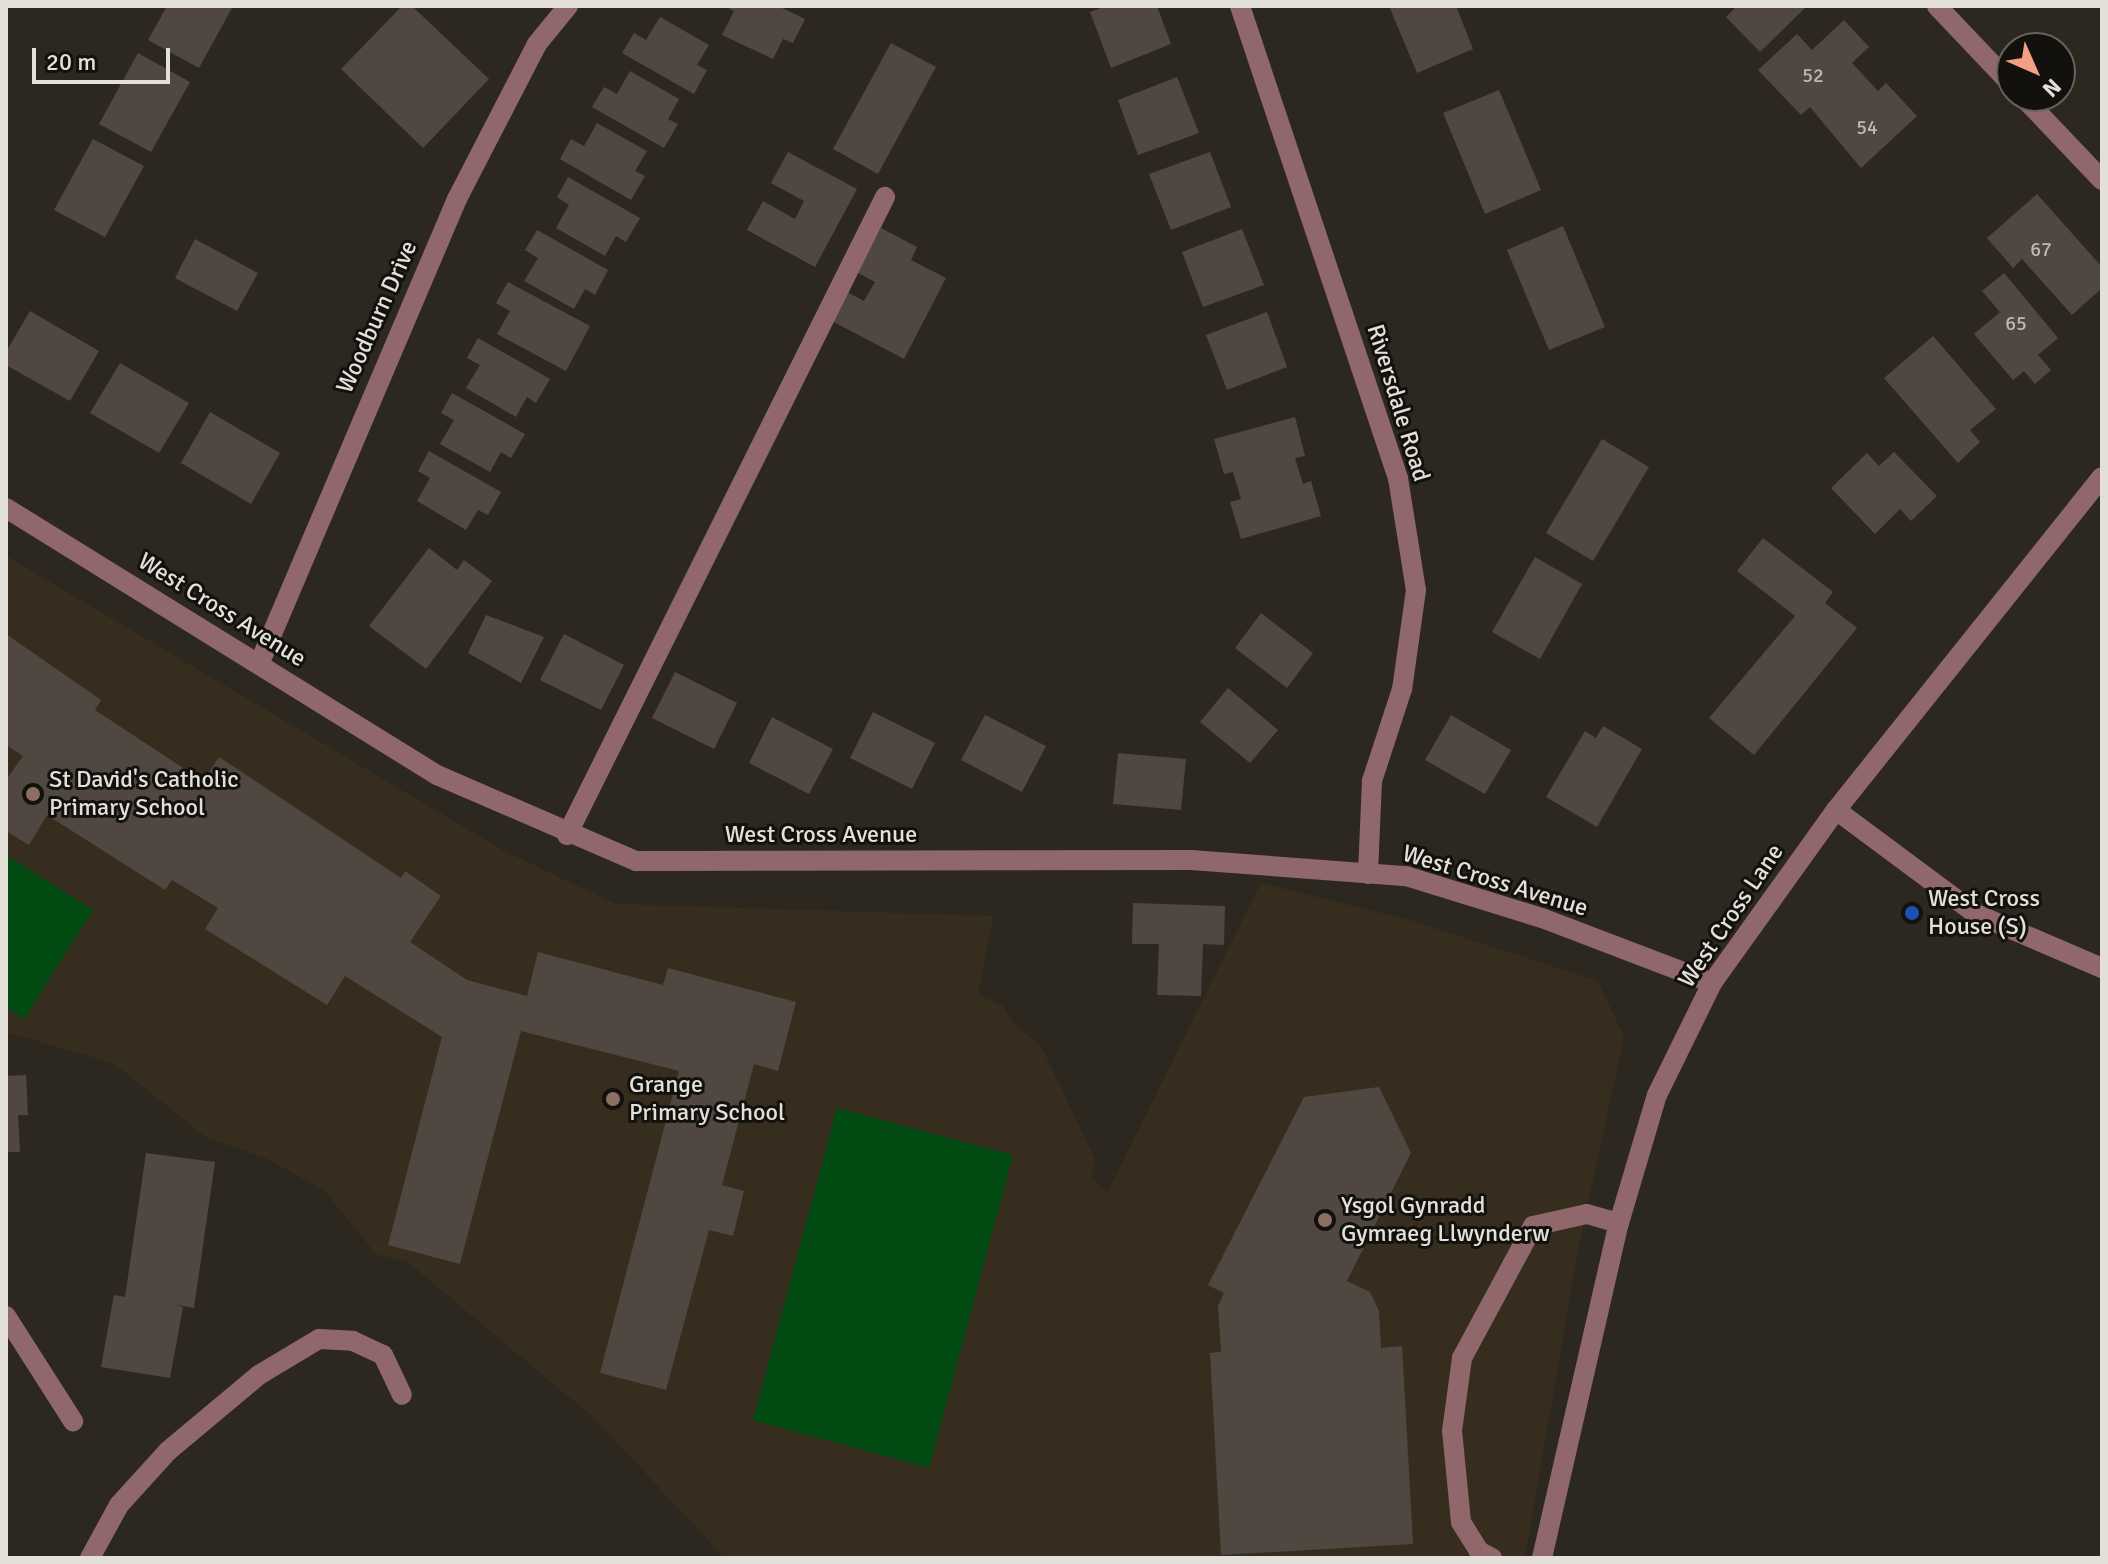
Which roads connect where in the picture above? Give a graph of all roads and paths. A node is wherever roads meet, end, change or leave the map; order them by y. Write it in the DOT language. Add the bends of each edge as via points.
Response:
graph roads {
  1 [pos="568,6"];
  2 [pos="1240,6"];
  3 [pos="1937,6"];
  4 [pos="1996,68"];
  5 [pos="2037,112"];
  6 [pos="2102,180"];
  7 [pos="885,197"];
  8 [pos="2102,477"];
  9 [pos="6,508"];
  10 [pos="260,662"];
  11 [pos="1836,810"];
  12 [pos="567,835"];
  13 [pos="1368,874"];
  14 [pos="2102,968"];
  15 [pos="1712,983"];
  16 [pos="1619,1223"];
  17 [pos="6,1316"];
  18 [pos="402,1395"];
  19 [pos="73,1421"];
  20 [pos="90,1558"];
  21 [pos="1492,1558"];
  22 [pos="1542,1558"];
  1 -- 10 [label="street, Woodburn Drive" via="537,44 457,199"];
  2 -- 13 [label="street, Riversdale Road" via="1398,478 1416,590 1402,689 1372,781"];
  3 -- 4 [label="street"];
  5 -- 6 [label="street"];
  7 -- 12 [label="street"];
  8 -- 11 [label="street, West Cross Lane"];
  9 -- 10 [label="street, West Cross Avenue"];
  10 -- 12 [label="street, West Cross Avenue" via="437,775"];
  11 -- 14 [label="street" via="1976,914"];
  11 -- 15 [label="street, West Cross Lane"];
  12 -- 13 [label="street, West Cross Avenue" via="636,861 1191,860"];
  13 -- 15 [label="street, West Cross Avenue" via="1406,876 1542,918"];
  15 -- 16 [label="street, West Cross Lane" via="1657,1095"];
  16 -- 21 [label="street" via="1587,1214 1533,1226 1462,1358 1452,1431 1461,1522 1479,1551"];
  16 -- 22 [label="street, West Cross Lane"];
  17 -- 19 [label="street"];
  18 -- 20 [label="street" via="383,1355 353,1341 319,1339 259,1375 168,1451 119,1505"];
}
